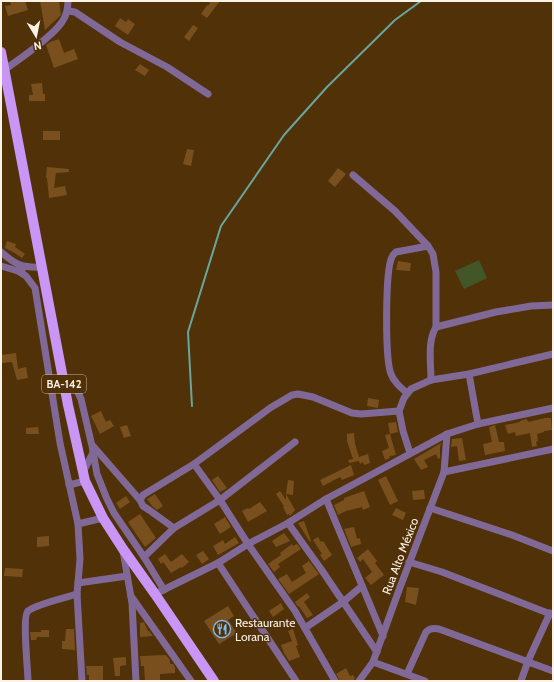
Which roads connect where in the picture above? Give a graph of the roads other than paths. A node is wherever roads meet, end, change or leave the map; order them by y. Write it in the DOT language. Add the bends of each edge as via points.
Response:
graph roads {
  1 [pos="68,1"];
  2 [pos="68,11"];
  3 [pos="1,52"];
  4 [pos="4,70"];
  5 [pos="208,94"];
  6 [pos="353,175"];
  7 [pos="428,246"];
  8 [pos="1,252"];
  9 [pos="1,266"];
  10 [pos="42,267"];
  11 [pos="28,268"];
  12 [pos="18,271"];
  13 [pos="553,305"];
  14 [pos="436,327"];
  15 [pos="58,353"];
  16 [pos="46,354"];
  17 [pos="553,354"];
  18 [pos="469,374"];
  19 [pos="63,378"];
  20 [pos="431,380"];
  21 [pos="407,393"];
  22 [pos="66,395"];
  23 [pos="53,397"];
  24 [pos="553,408"];
  25 [pos="399,411"];
  26 [pos="478,424"];
  27 [pos="447,434"];
  28 [pos="295,442"];
  29 [pos="93,449"];
  30 [pos="553,449"];
  31 [pos="410,453"];
  32 [pos="194,464"];
  33 [pos="444,472"];
  34 [pos="84,477"];
  35 [pos="69,485"];
  36 [pos="326,499"];
  37 [pos="140,500"];
  38 [pos="220,500"];
  39 [pos="430,508"];
  40 [pos="103,518"];
  41 [pos="288,523"];
  42 [pos="78,524"];
  43 [pos="174,528"];
  44 [pos="248,544"];
  45 [pos="122,549"];
  46 [pos="553,551"];
  47 [pos="144,557"];
  48 [pos="409,562"];
  49 [pos="218,563"];
  50 [pos="127,576"];
  51 [pos="78,583"];
  52 [pos="362,586"];
  53 [pos="160,592"];
  54 [pos="77,594"];
  55 [pos="131,595"];
  56 [pos="343,602"];
  57 [pos="551,614"];
  58 [pos="305,628"];
  59 [pos="383,636"];
  60 [pos="377,652"];
  61 [pos="528,661"];
  62 [pos="373,662"];
  63 [pos="553,671"];
  64 [pos="407,674"];
  65 [pos="28,681"];
  66 [pos="82,681"];
  67 [pos="136,681"];
  68 [pos="191,681"];
  69 [pos="214,681"];
  70 [pos="296,681"];
  71 [pos="335,681"];
  72 [pos="359,681"];
  73 [pos="425,681"];
  74 [pos="521,681"];
  1 -- 2 [label="street"];
  2 -- 4 [label="street" via="54,31"];
  2 -- 5 [label="street" via="159,62"];
  3 -- 4 [label="main road, BA-142"];
  4 -- 10 [label="main road, BA-142"];
  6 -- 7 [label="street" via="395,212"];
  7 -- 14 [label="street" via="433,254 436,272"];
  7 -- 21 [label="street" via="396,252 390,265 387,296 390,372 396,384"];
  8 -- 11 [label="street"];
  9 -- 12 [label="street"];
  10 -- 11 [label="street"];
  10 -- 15 [label="main road, BA-142"];
  11 -- 12 [label="street"];
  12 -- 16 [label="street" via="34,286"];
  13 -- 14 [label="street" via="496,312"];
  14 -- 20 [label="street" via="431,349"];
  15 -- 16 [label="street"];
  15 -- 19 [label="main road, BA-142"];
  16 -- 23 [label="street"];
  17 -- 18 [label="street"];
  18 -- 20 [label="street"];
  18 -- 26 [label="street"];
  19 -- 22 [label="main road, BA-142"];
  19 -- 29 [label="street" via="79,393"];
  20 -- 21 [label="street" via="417,385"];
  21 -- 25 [label="street"];
  22 -- 23 [label="street"];
  22 -- 34 [label="main road, BA-142"];
  23 -- 35 [label="street"];
  24 -- 26 [label="street"];
  25 -- 31 [label="street"];
  25 -- 32 [label="street" via="352,413 313,396 292,395 270,408"];
  26 -- 27 [label="street"];
  27 -- 31 [label="street"];
  27 -- 33 [label="street, Rua Alto México"];
  28 -- 38 [label="street"];
  29 -- 34 [label="street"];
  29 -- 37 [label="street"];
  29 -- 47 [label="street" via="97,474 107,500"];
  30 -- 33 [label="street"];
  31 -- 36 [label="street"];
  32 -- 37 [label="street" via="143,495"];
  32 -- 38 [label="street"];
  33 -- 39 [label="street, Rua Alto México"];
  34 -- 35 [label="street"];
  34 -- 40 [label="main road, BA-142"];
  35 -- 42 [label="street"];
  36 -- 41 [label="street"];
  36 -- 52 [label="street"];
  37 -- 43 [label="street" via="143,506"];
  38 -- 43 [label="street"];
  38 -- 44 [label="street"];
  39 -- 46 [label="street"];
  39 -- 48 [label="street, Rua Alto México"];
  40 -- 42 [label="street"];
  40 -- 45 [label="main road, BA-142"];
  41 -- 44 [label="street"];
  41 -- 56 [label="street"];
  42 -- 51 [label="street"];
  43 -- 47 [label="street"];
  44 -- 49 [label="street"];
  44 -- 58 [label="street"];
  45 -- 50 [label="street"];
  45 -- 53 [label="main road, BA-142"];
  47 -- 53 [label="street"];
  48 -- 57 [label="street"];
  48 -- 59 [label="street, Rua Alto México"];
  49 -- 53 [label="street"];
  49 -- 70 [label="street"];
  50 -- 51 [label="street"];
  50 -- 55 [label="street"];
  51 -- 54 [label="street"];
  52 -- 56 [label="street"];
  52 -- 59 [label="street"];
  53 -- 69 [label="main road, BA-142"];
  54 -- 65 [label="street" via="37,606 26,613"];
  54 -- 66 [label="street"];
  55 -- 67 [label="street"];
  55 -- 68 [label="street"];
  56 -- 58 [label="street"];
  56 -- 60 [label="street"];
  57 -- 61 [label="street"];
  58 -- 71 [label="street"];
  59 -- 60 [label="street, Rua Alto México"];
  60 -- 62 [label="street, Rua Alto México"];
  61 -- 63 [label="street"];
  61 -- 64 [label="street" via="439,629 432,629 427,631"];
  61 -- 74 [label="street"];
  62 -- 64 [label="street"];
  62 -- 72 [label="street, Rua Alto México"];
  64 -- 73 [label="street"];
}
